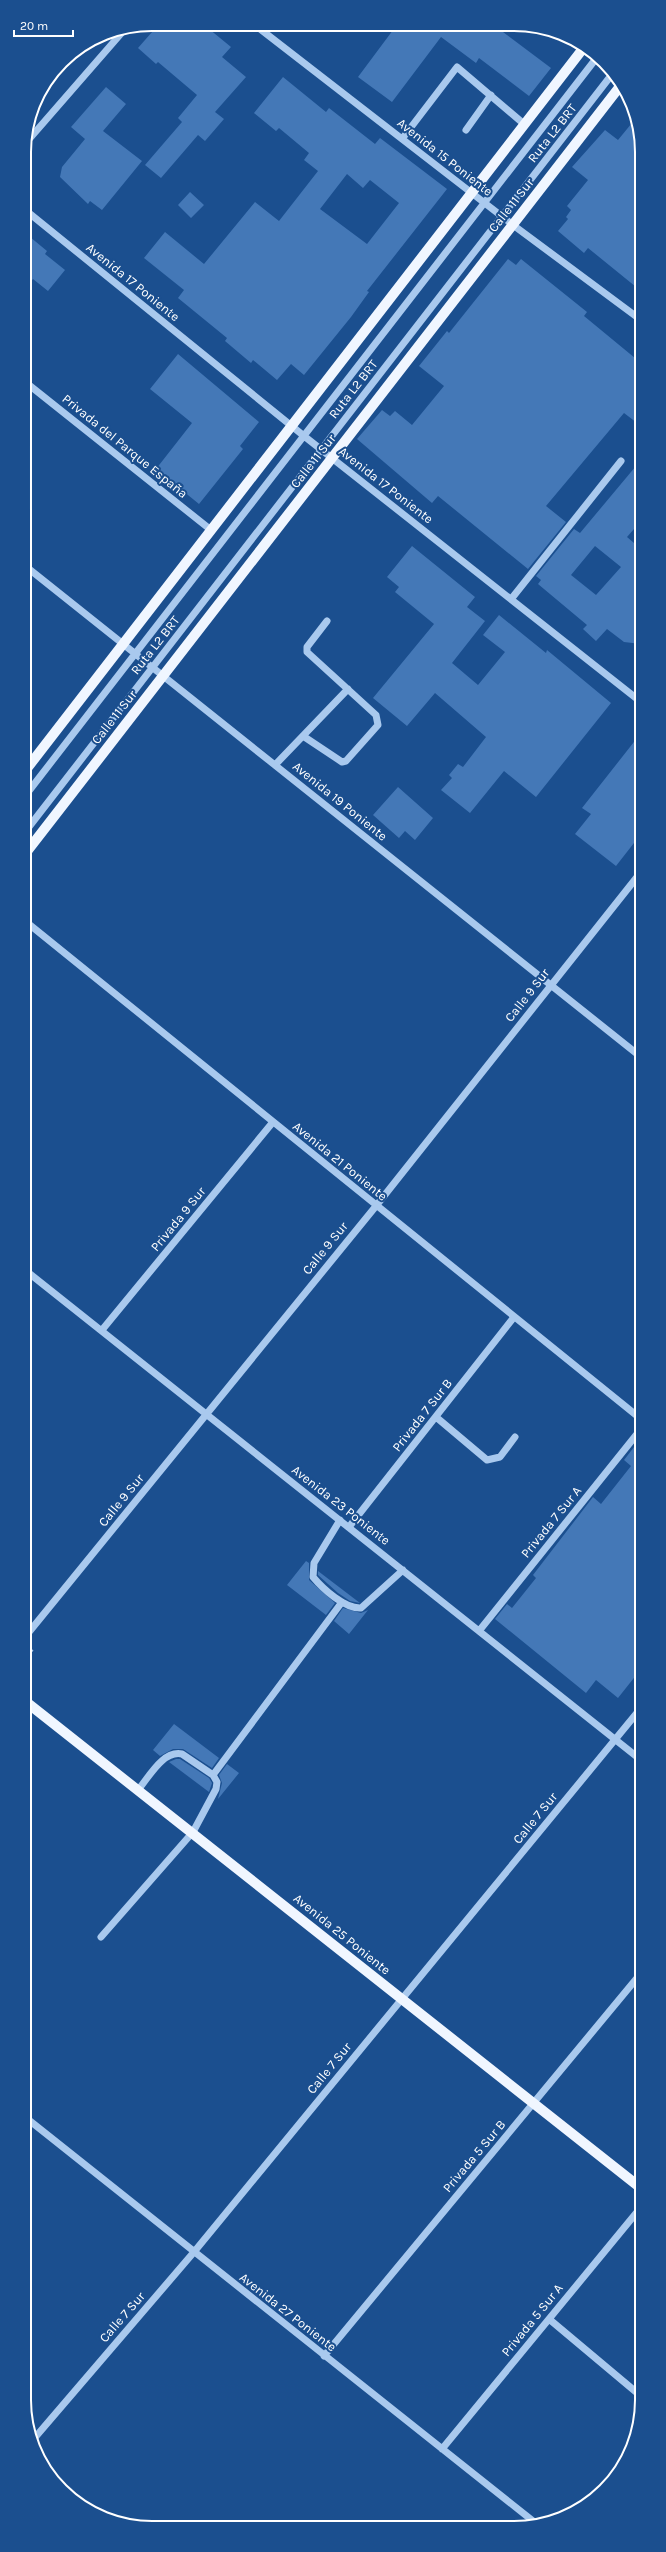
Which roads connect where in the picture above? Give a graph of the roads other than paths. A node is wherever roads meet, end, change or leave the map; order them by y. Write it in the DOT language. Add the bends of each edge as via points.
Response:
graph roads {
  1 [pos="263,31"];
  2 [pos="118,36"];
  3 [pos="581,51"];
  4 [pos="594,61"];
  5 [pos="610,78"];
  6 [pos="618,89"];
  7 [pos="491,95"];
  8 [pos="524,124"];
  9 [pos="466,130"];
  10 [pos="32,136"];
  11 [pos="402,139"];
  12 [pos="472,193"];
  13 [pos="484,203"];
  14 [pos="31,215"];
  15 [pos="502,217"];
  16 [pos="513,225"];
  17 [pos="635,316"];
  18 [pos="31,387"];
  19 [pos="292,426"];
  20 [pos="304,436"];
  21 [pos="321,450"];
  22 [pos="332,458"];
  23 [pos="621,461"];
  24 [pos="211,530"];
  25 [pos="31,571"];
  26 [pos="512,598"];
  27 [pos="327,621"];
  28 [pos="123,643"];
  29 [pos="135,653"];
  30 [pos="153,667"];
  31 [pos="163,675"];
  32 [pos="348,689"];
  33 [pos="635,697"];
  34 [pos="303,736"];
  35 [pos="31,762"];
  36 [pos="275,765"];
  37 [pos="31,787"];
  38 [pos="31,823"];
  39 [pos="31,845"];
  40 [pos="635,879"];
  41 [pos="31,926"];
  42 [pos="550,984"];
  43 [pos="635,1052"];
  44 [pos="273,1122"];
  45 [pos="376,1206"];
  46 [pos="31,1275"];
  47 [pos="514,1317"];
  48 [pos="102,1330"];
  49 [pos="206,1414"];
  50 [pos="635,1415"];
  51 [pos="436,1417"];
  52 [pos="635,1436"];
  53 [pos="515,1437"];
  54 [pos="340,1520"];
  55 [pos="349,1527"];
  56 [pos="403,1570"];
  57 [pos="342,1602"];
  58 [pos="31,1630"];
  59 [pos="479,1631"];
  60 [pos="31,1706"];
  61 [pos="635,1717"];
  62 [pos="616,1740"];
  63 [pos="635,1755"];
  64 [pos="213,1775"];
  65 [pos="138,1790"];
  66 [pos="193,1832"];
  67 [pos="101,1938"];
  68 [pos="635,1980"];
  69 [pos="402,1999"];
  70 [pos="533,2103"];
  71 [pos="31,2122"];
  72 [pos="635,2183"];
  73 [pos="635,2214"];
  74 [pos="194,2252"];
  75 [pos="548,2319"];
  76 [pos="324,2356"];
  77 [pos="635,2391"];
  78 [pos="36,2436"];
  79 [pos="442,2449"];
  80 [pos="532,2520"];
  1 -- 11 [label="street, Avenida 15 Poniente"];
  2 -- 10 [label="street"];
  3 -- 8 [label="main road"];
  4 -- 13 [label="street, Ruta L2 BRT"];
  5 -- 15 [label="street, Ruta L2 BRT"];
  6 -- 16 [label="main road, Calle 11 Sur"];
  7 -- 8 [label="street"];
  7 -- 9 [label="street"];
  7 -- 11 [label="street" via="457,67"];
  8 -- 12 [label="main road"];
  11 -- 12 [label="street, Avenida 15 Poniente"];
  12 -- 13 [label="street, Avenida 15 Poniente"];
  12 -- 19 [label="main road"];
  13 -- 15 [label="street, Avenida 15 Poniente"];
  13 -- 20 [label="street, Ruta L2 BRT"];
  14 -- 19 [label="street, Avenida 17 Poniente"];
  15 -- 16 [label="street, Avenida 15 Poniente"];
  15 -- 21 [label="street, Ruta L2 BRT"];
  16 -- 17 [label="street, Avenida 15 Poniente"];
  16 -- 22 [label="main road, Calle 11 Sur"];
  18 -- 24 [label="street, Privada del Parque España"];
  19 -- 20 [label="street, Avenida 17 Poniente"];
  19 -- 24 [label="main road"];
  20 -- 21 [label="street, Avenida 17 Poniente"];
  20 -- 29 [label="street, Ruta L2 BRT"];
  21 -- 22 [label="street, Avenida 17 Poniente"];
  21 -- 30 [label="street, Ruta L2 BRT"];
  22 -- 26 [label="street, Avenida 17 Poniente"];
  22 -- 31 [label="main road, Calle 11 Sur"];
  23 -- 26 [label="street"];
  24 -- 28 [label="main road"];
  25 -- 28 [label="street, Avenida 19 Poniente"];
  26 -- 33 [label="street, Avenida 17 Poniente"];
  27 -- 32 [label="street" via="307,647 307,652"];
  28 -- 29 [label="street, Avenida 19 Poniente"];
  28 -- 35 [label="main road"];
  29 -- 30 [label="street, Avenida 19 Poniente"];
  29 -- 37 [label="street, Ruta L2 BRT"];
  30 -- 31 [label="street, Avenida 19 Poniente"];
  30 -- 38 [label="street, Ruta L2 BRT"];
  31 -- 36 [label="street, Avenida 19 Poniente"];
  31 -- 39 [label="main road, Calle 11 Sur"];
  32 -- 34 [label="street"];
  32 -- 34 [label="street" via="378,720 378,725 346,761 338,761"];
  34 -- 36 [label="street"];
  36 -- 42 [label="street, Avenida 19 Poniente"];
  40 -- 42 [label="street, Calle 9 Sur"];
  41 -- 44 [label="street, Avenida 21 Poniente"];
  42 -- 43 [label="street, Avenida 19 Poniente"];
  42 -- 45 [label="street, Calle 9 Sur"];
  44 -- 45 [label="street, Avenida 21 Poniente"];
  44 -- 48 [label="street, Privada 9 Sur"];
  45 -- 47 [label="street, Avenida 21 Poniente"];
  45 -- 49 [label="street, Calle 9 Sur"];
  46 -- 48 [label="street, Avenida 23 Poniente"];
  47 -- 50 [label="street, Avenida 21 Poniente"];
  47 -- 51 [label="street, Privada 7 Sur B"];
  48 -- 49 [label="street, Avenida 23 Poniente"];
  49 -- 54 [label="street, Avenida 23 Poniente"];
  49 -- 58 [label="street, Calle 9 Sur"];
  51 -- 53 [label="street" via="487,1460 500,1457"];
  51 -- 55 [label="street, Privada 7 Sur B"];
  52 -- 59 [label="street, Privada 7 Sur A"];
  54 -- 55 [label="street, Avenida 23 Poniente"];
  54 -- 57 [label="street" via="312,1570 318,1582"];
  55 -- 56 [label="street, Avenida 23 Poniente"];
  56 -- 57 [label="street" via="360,1608 354,1609"];
  56 -- 59 [label="street, Avenida 23 Poniente"];
  57 -- 64 [label="street"];
  59 -- 62 [label="street, Avenida 23 Poniente"];
  60 -- 65 [label="main road, Avenida 25 Poniente"];
  61 -- 62 [label="street, Calle 7 Sur"];
  62 -- 63 [label="street, Avenida 23 Poniente"];
  62 -- 69 [label="street, Calle 7 Sur"];
  64 -- 65 [label="street" via="176,1752 164,1758"];
  64 -- 66 [label="street" via="217,1782 216,1789"];
  65 -- 66 [label="main road, Avenida 25 Poniente"];
  66 -- 67 [label="street"];
  66 -- 69 [label="main road, Avenida 25 Poniente"];
  68 -- 70 [label="street, Privada 5 Sur B"];
  69 -- 70 [label="main road, Avenida 25 Poniente"];
  69 -- 74 [label="street, Calle 7 Sur"];
  70 -- 72 [label="main road, Avenida 25 Poniente"];
  70 -- 76 [label="street, Privada 5 Sur B"];
  71 -- 74 [label="street, Avenida 27 Poniente"];
  73 -- 75 [label="street, Privada 5 Sur A"];
  74 -- 76 [label="street, Avenida 27 Poniente"];
  74 -- 78 [label="street, Calle 7 Sur"];
  75 -- 77 [label="street"];
  75 -- 79 [label="street, Privada 5 Sur A"];
  76 -- 79 [label="street, Avenida 27 Poniente"];
  79 -- 80 [label="street, Avenida 27 Poniente"];
}
